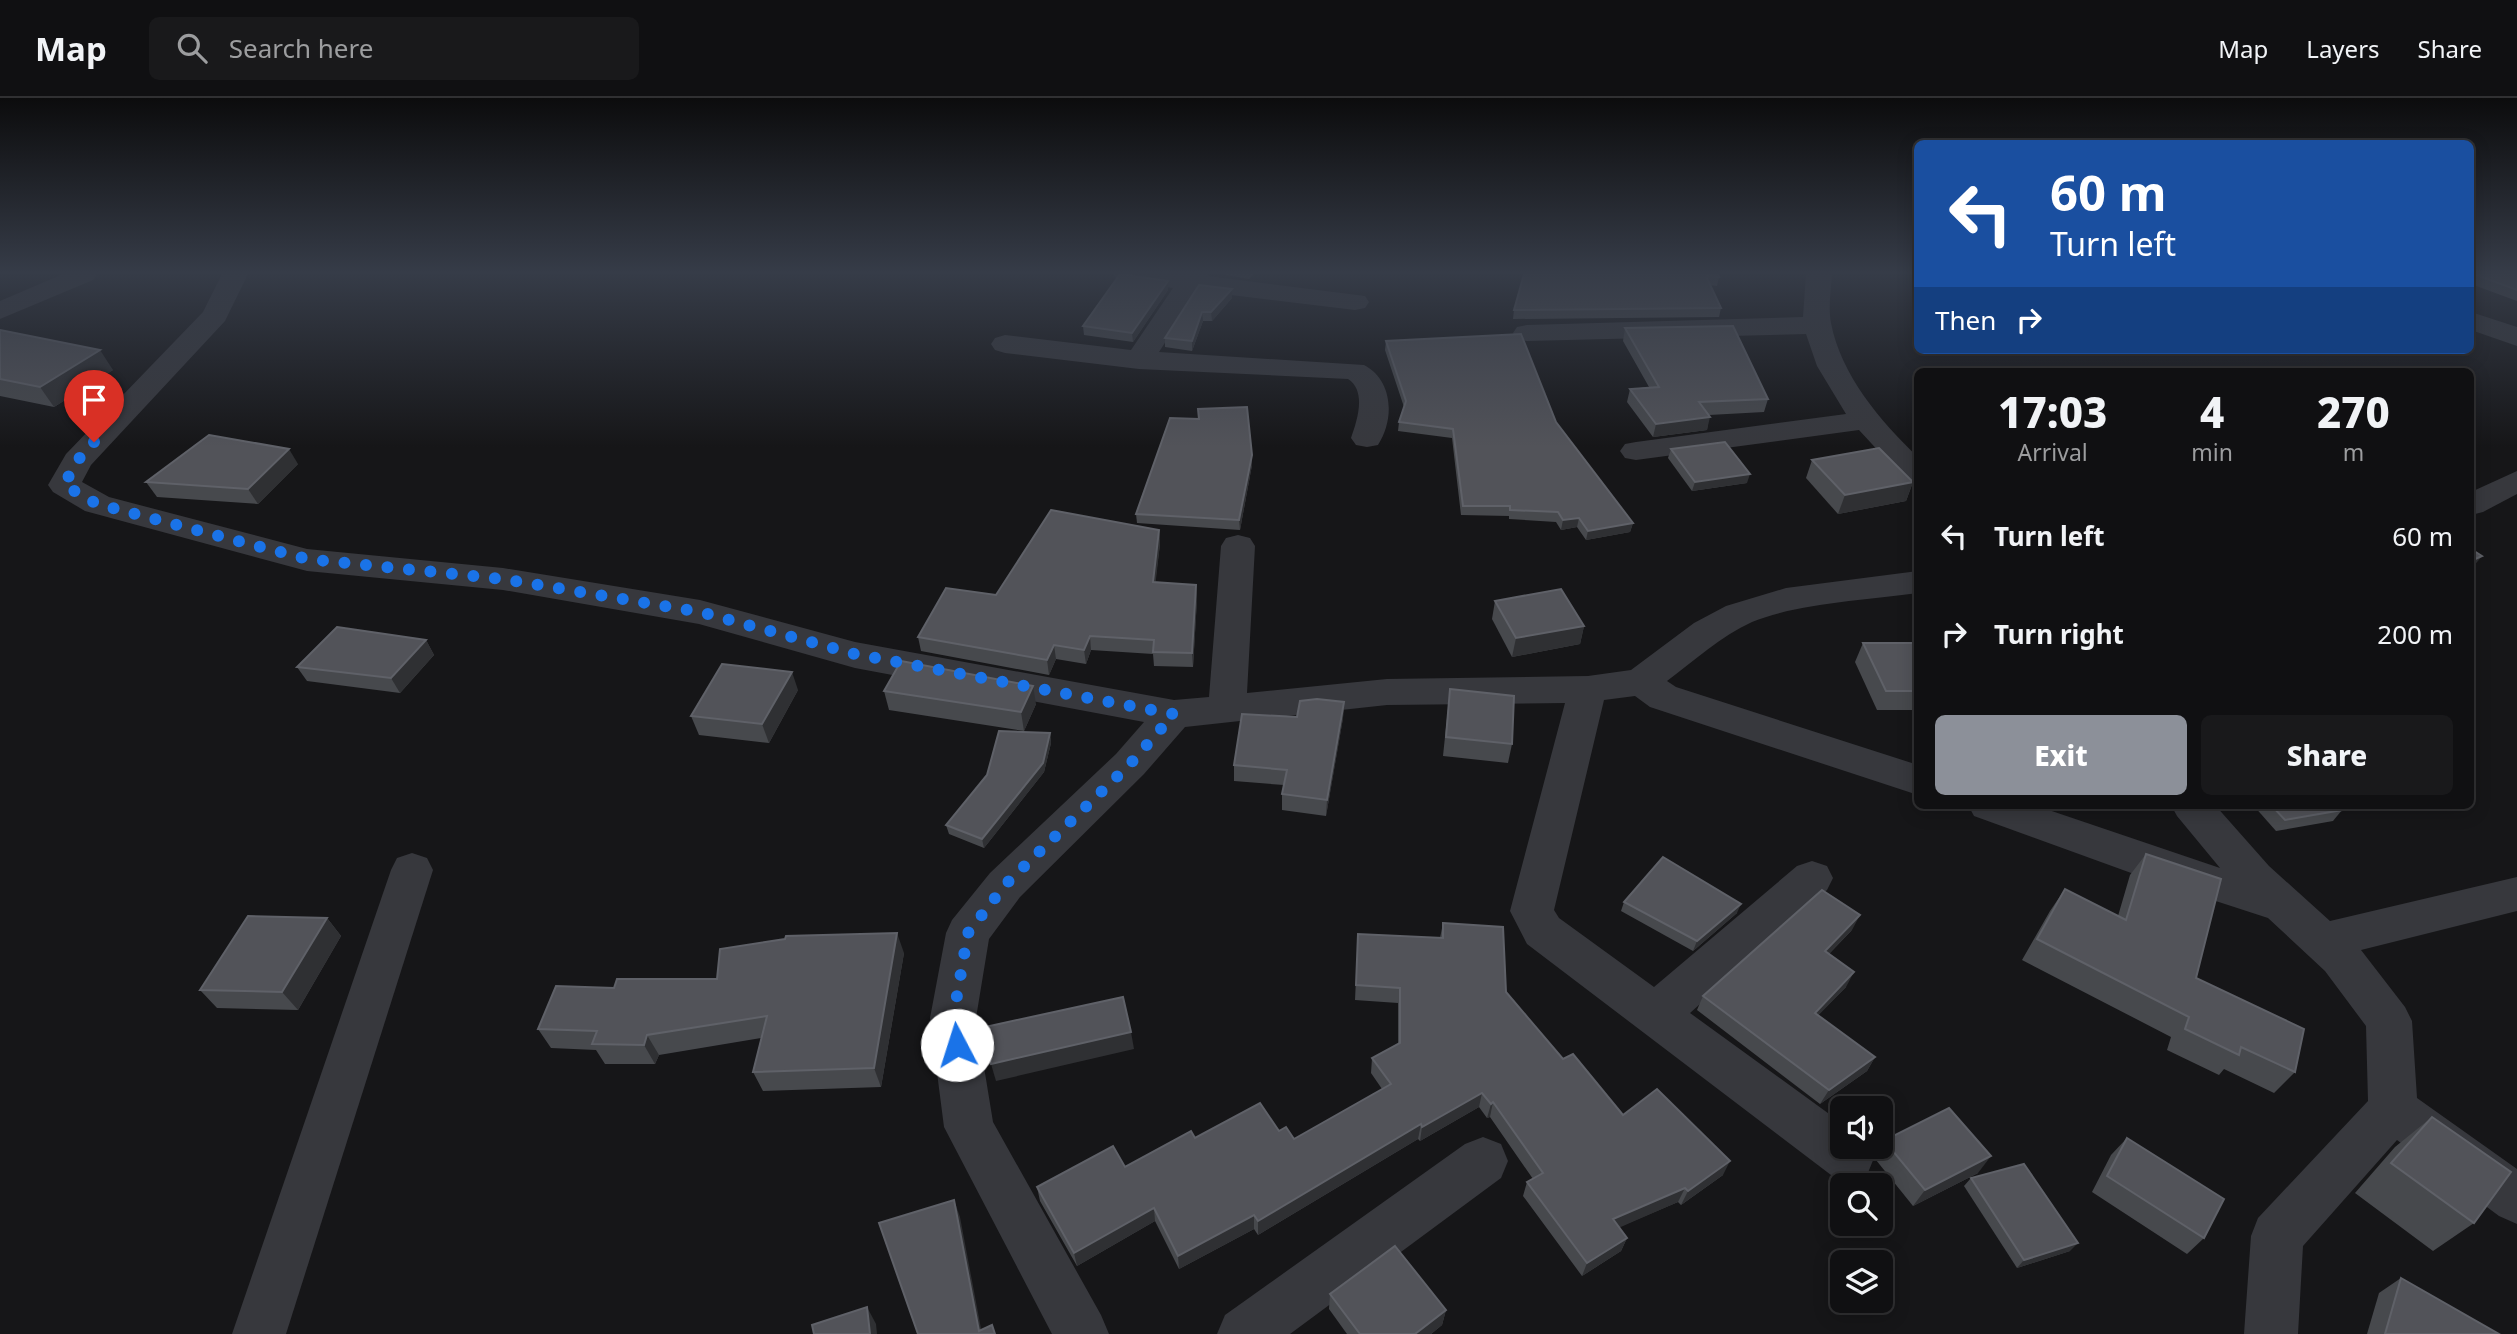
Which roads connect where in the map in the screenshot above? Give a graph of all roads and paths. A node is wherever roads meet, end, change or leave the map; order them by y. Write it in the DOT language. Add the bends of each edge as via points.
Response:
graph roads {
  1 [pos="199,332"];
  2 [pos="1157,332"];
  3 [pos="1576,332"];
  4 [pos="1820,332"];
  5 [pos="1528,333"];
  6 [pos="1005,344"];
  7 [pos="1139,360"];
  8 [pos="1867,419"];
  9 [pos="1367,438"];
  10 [pos="1636,451"];
  11 [pos="1914,471"];
  12 [pos="2517,481"];
  13 [pos="2474,503"];
  14 [pos="1238,545"];
  15 [pos="1914,583"];
  16 [pos="1641,682"];
  17 [pos="1588,689"];
  18 [pos="1227,709"];
  19 [pos="1174,714"];
  20 [pos="1914,779"];
  21 [pos="1999,809"];
  22 [pos="2194,809"];
  23 [pos="412,870"];
  24 [pos="1812,878"];
  25 [pos="2517,894"];
  26 [pos="2283,905"];
  27 [pos="2322,941"];
  28 [pos="1656,1014"];
  29 [pos="2393,1109"];
  30 [pos="1830,1144"];
  31 [pos="1483,1161"];
  32 [pos="2517,1199"];
  33 [pos="259,1334"];
  34 [pos="1082,1334"];
  35 [pos="1244,1334"];
  36 [pos="2271,1334"];
  1 -- 19 [label="street" via="77,461 64,485 97,504 307,559 503,579 700,612 855,654"];
  2 -- 7 [label="street"];
  3 -- 5 [label="street"];
  4 -- 8 [label="street" via="1837,376"];
  6 -- 7 [label="street"];
  7 -- 9 [label="street" via="1354,371 1371,382 1375,413"];
  8 -- 10 [label="street"];
  8 -- 11 [label="street"];
  12 -- 13 [label="street"];
  14 -- 18 [label="street"];
  15 -- 16 [label="street" via="1786,600 1739,614"];
  16 -- 17 [label="street"];
  16 -- 20 [label="street" via="1663,697"];
  17 -- 18 [label="street" via="1387,692"];
  17 -- 28 [label="street" via="1532,911 1543,930"];
  18 -- 19 [label="street"];
  19 -- 34 [label="street" via="1130,764 1005,885 968,933 953,1018 969,1127"];
  21 -- 26 [label="street"];
  22 -- 26 [label="street"];
  23 -- 33 [label="street"];
  24 -- 28 [label="street"];
  25 -- 27 [label="street"];
  26 -- 27 [label="street"];
  27 -- 29 [label="street" via="2341,958 2389,1021"];
  28 -- 30 [label="street"];
  29 -- 32 [label="street"];
  29 -- 36 [label="street" via="2277,1236"];
  31 -- 35 [label="street"];
}
